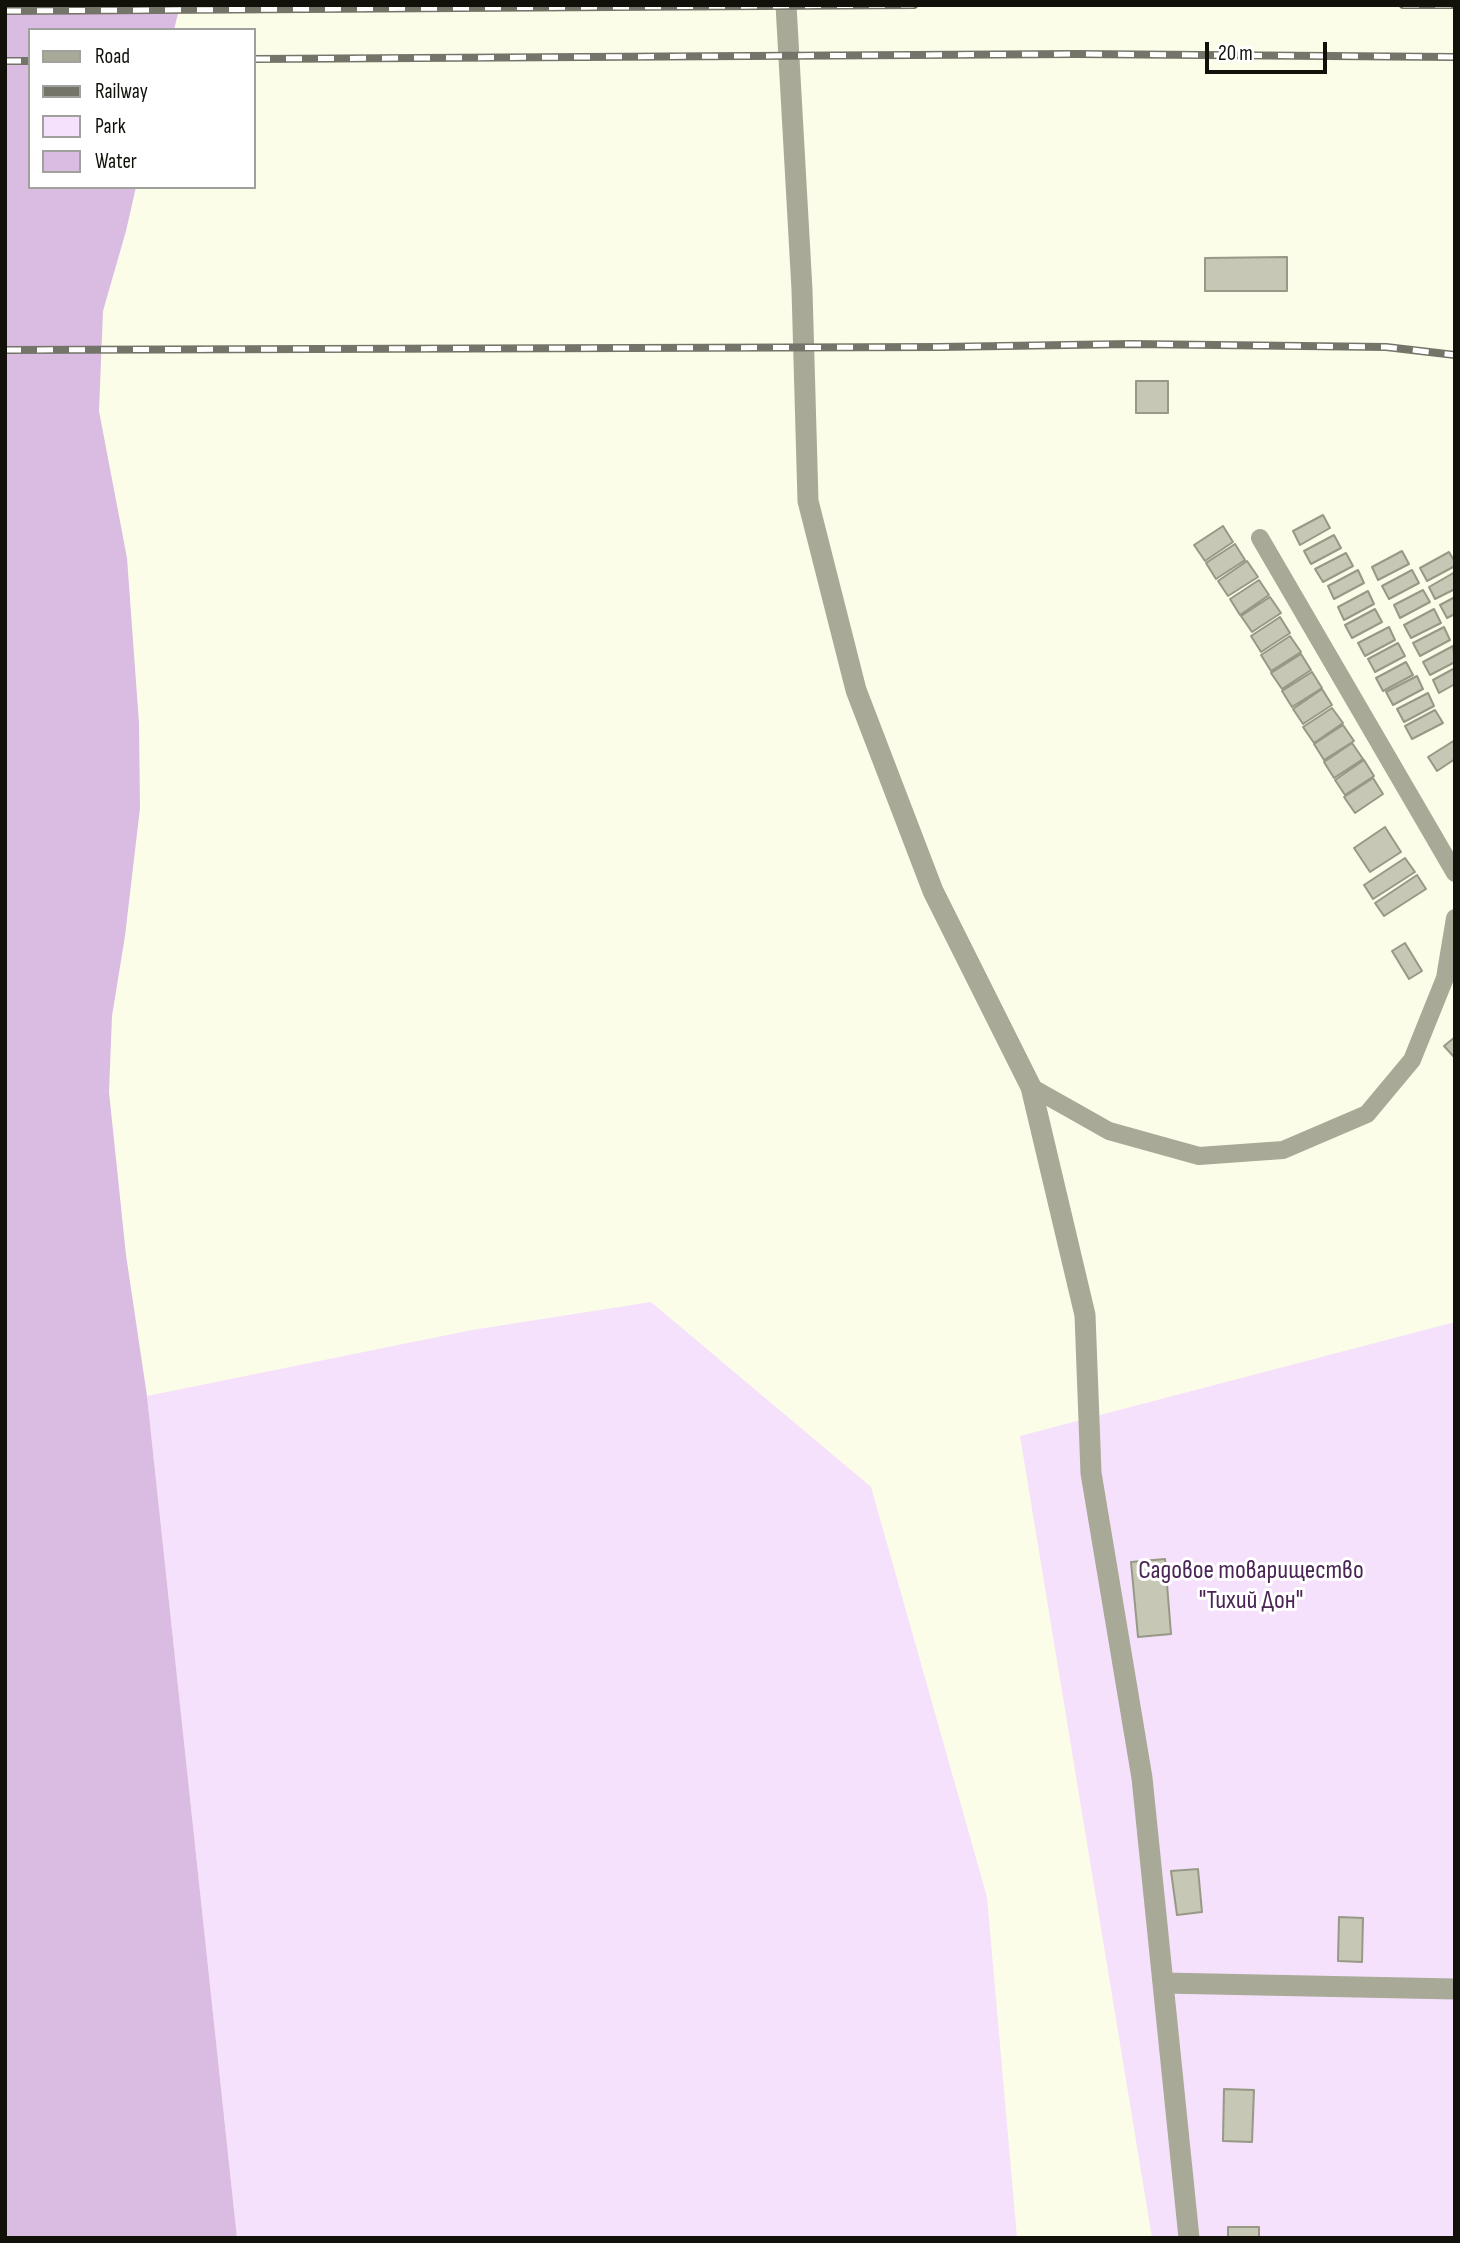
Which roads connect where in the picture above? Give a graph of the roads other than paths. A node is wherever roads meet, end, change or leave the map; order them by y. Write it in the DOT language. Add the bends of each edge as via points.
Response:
graph roads {
  1 [pos="786,5"];
  2 [pos="1260,538"];
  3 [pos="1455,873"];
  4 [pos="1455,918"];
  5 [pos="1031,1087"];
  6 [pos="1163,1983"];
  7 [pos="1455,1989"];
  8 [pos="1189,2238"];
  1 -- 5 [label="street" via="808,501 856,690 928,879"];
  2 -- 3 [label="lane"];
  4 -- 5 [label="lane" via="1444,978 1412,1060 1367,1114 1283,1150 1199,1157 1109,1131"];
  5 -- 6 [label="street" via="1085,1315 1091,1473 1142,1778"];
  6 -- 7 [label="street"];
  6 -- 8 [label="street"];
}
